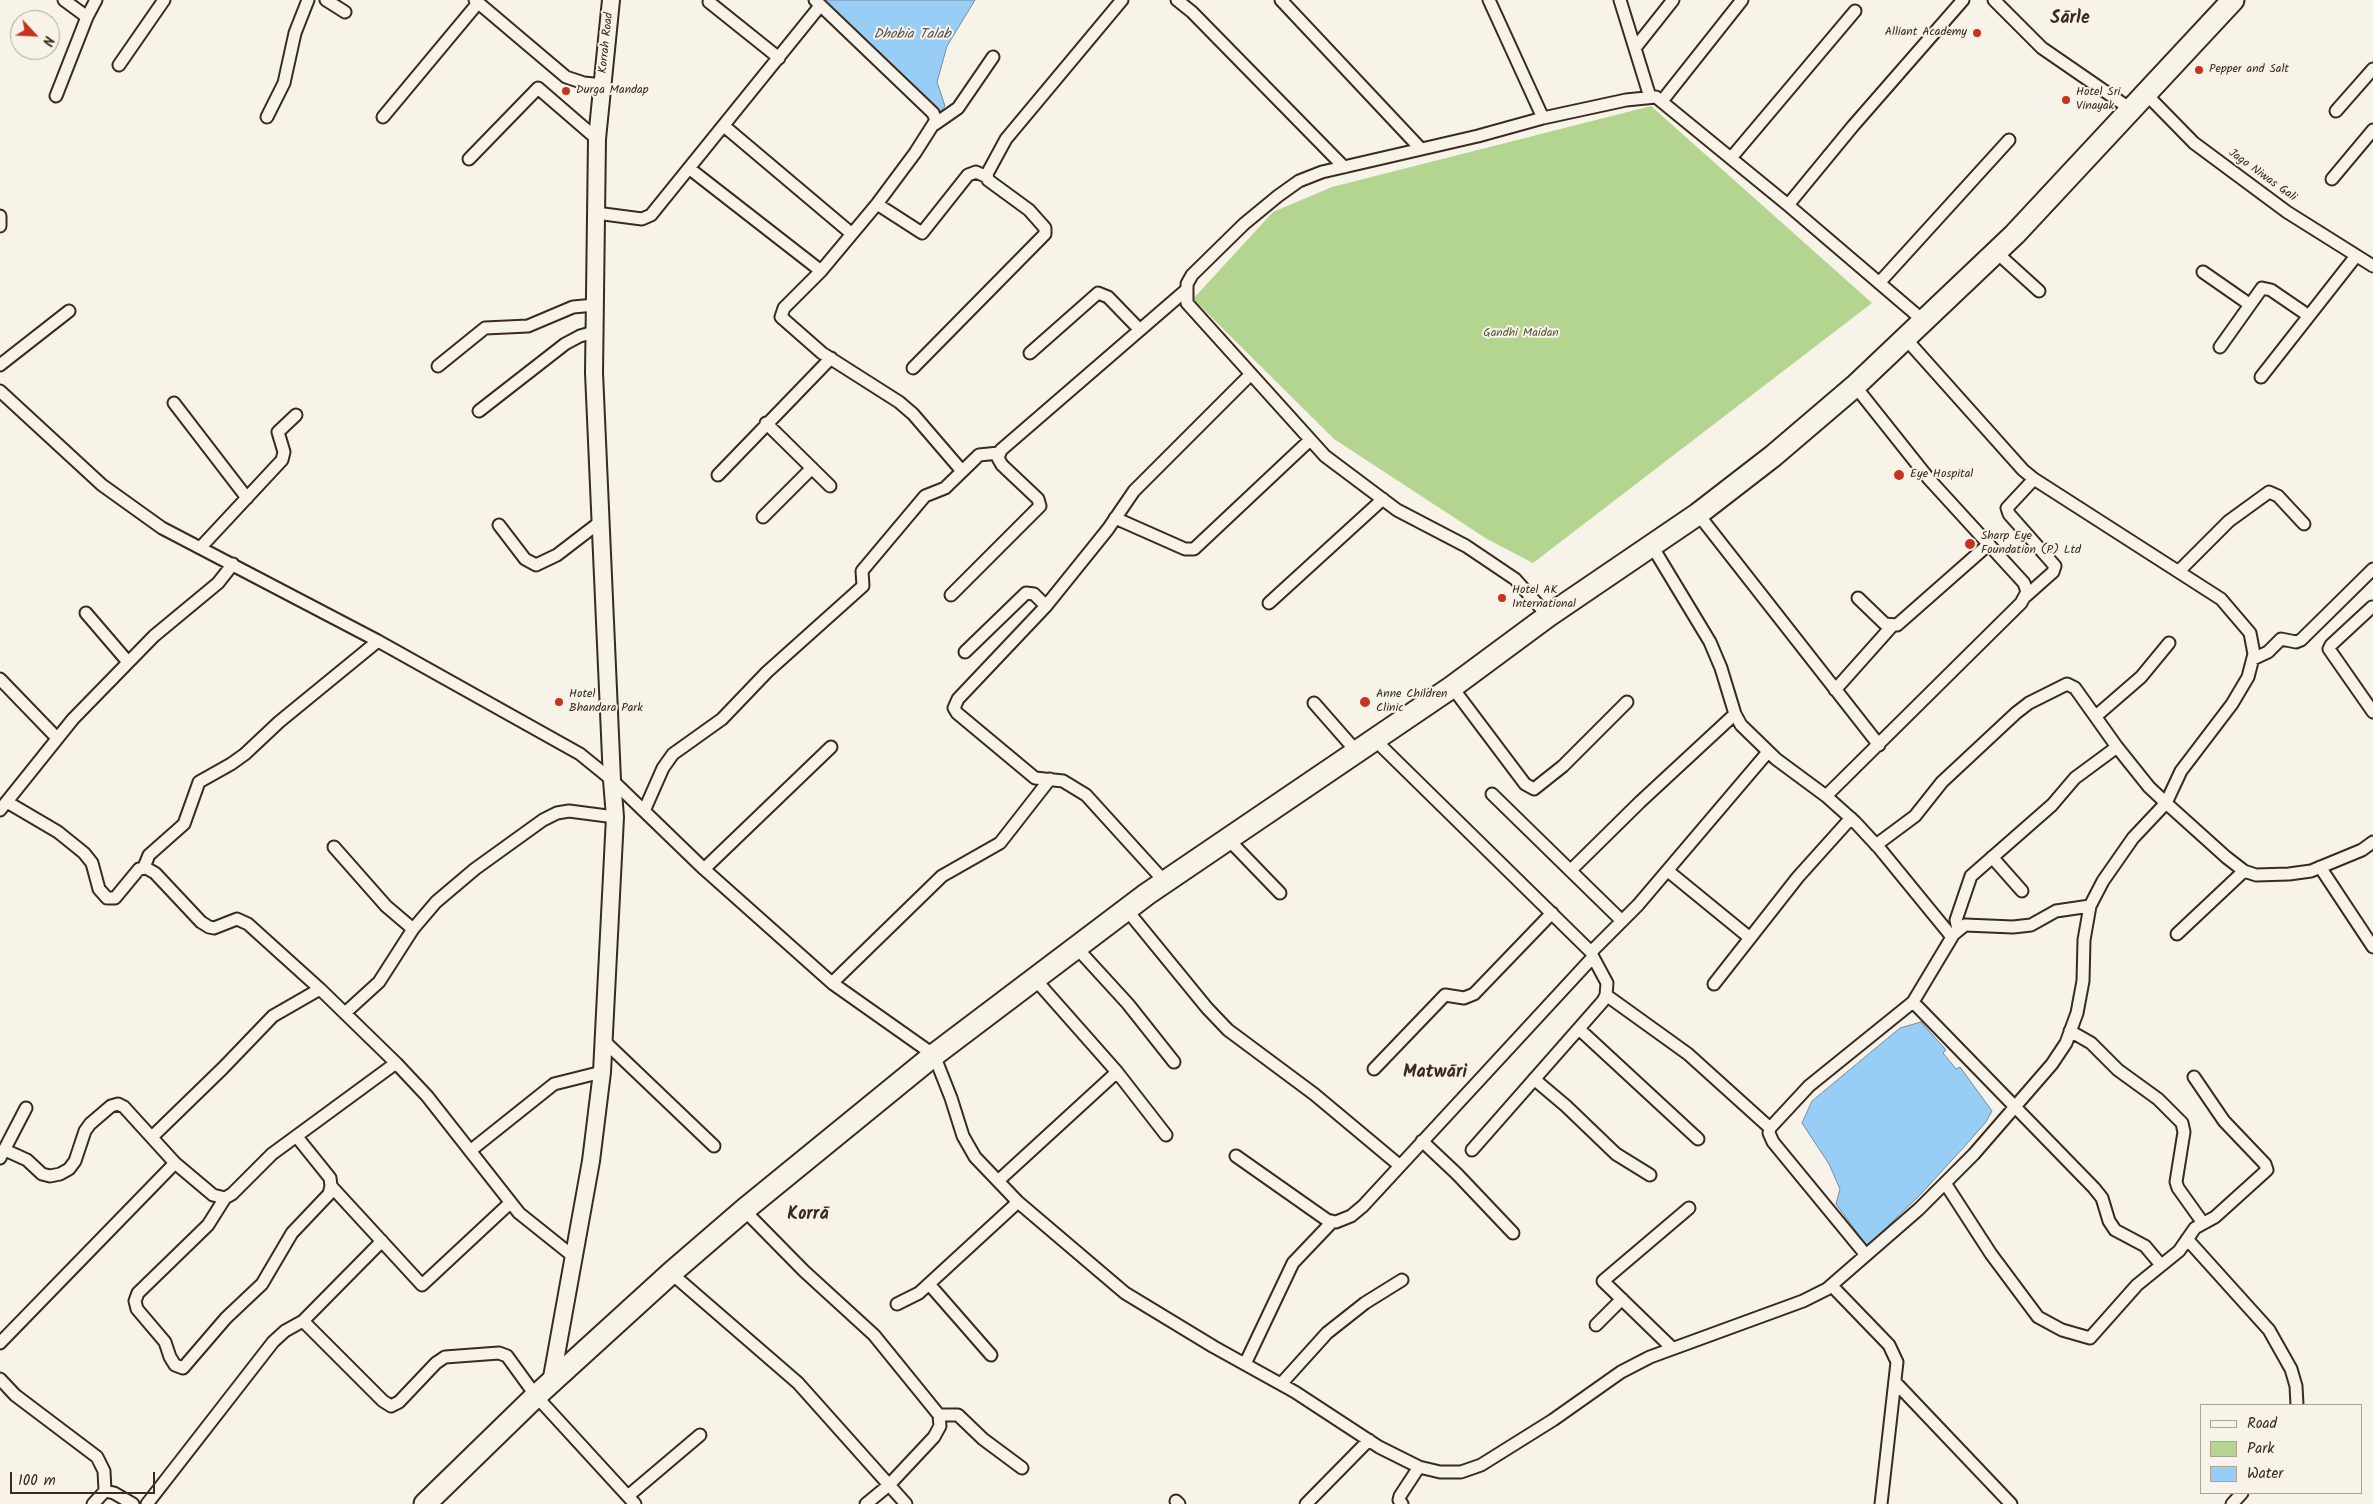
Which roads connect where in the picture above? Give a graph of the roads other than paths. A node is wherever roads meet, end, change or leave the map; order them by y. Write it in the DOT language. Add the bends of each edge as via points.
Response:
graph roads {
  1 [pos="64,0"];
  2 [pos="96,0"];
  3 [pos="164,0"];
  4 [pos="308,0"];
  5 [pos="326,0"];
  6 [pos="611,0"];
  7 [pos="1122,0"];
  8 [pos="1177,0"];
  9 [pos="1281,0"];
  10 [pos="1489,0"];
  11 [pos="1620,0"];
  12 [pos="1673,0"];
  13 [pos="1742,0"];
  14 [pos="1963,0"];
  15 [pos="1994,0"];
  16 [pos="2233,0"];
  17 [pos="476,2"];
  18 [pos="709,2"];
  19 [pos="817,3"];
  20 [pos="1855,11"];
  21 [pos="345,12"];
  22 [pos="87,17"];
  23 [pos="1635,48"];
  24 [pos="993,57"];
  25 [pos="779,58"];
  26 [pos="119,65"];
  27 [pos="2373,68"];
  28 [pos="603,85"];
  29 [pos="2146,94"];
  30 [pos="56,96"];
  31 [pos="1650,97"];
  32 [pos="1662,101"];
  33 [pos="2132,110"];
  34 [pos="2336,111"];
  35 [pos="266,117"];
  36 [pos="383,117"];
  37 [pos="1543,118"];
  38 [pos="935,124"];
  39 [pos="724,126"];
  40 [pos="2373,130"];
  41 [pos="598,139"];
  42 [pos="2008,140"];
  43 [pos="1420,148"];
  44 [pos="1731,158"];
  45 [pos="469,159"];
  46 [pos="1344,166"];
  47 [pos="690,169"];
  48 [pos="987,177"];
  49 [pos="2332,179"];
  50 [pos="877,204"];
  51 [pos="1788,205"];
  52 [pos="596,213"];
  53 [pos="0,216"];
  54 [pos="0,226"];
  55 [pos="852,234"];
  56 [pos="1996,252"];
  57 [pos="2356,256"];
  58 [pos="2373,266"];
  59 [pos="821,270"];
  60 [pos="2204,272"];
  61 [pos="1879,282"];
  62 [pos="1185,291"];
  63 [pos="2039,291"];
  64 [pos="2249,304"];
  65 [pos="595,305"];
  66 [pos="68,311"];
  67 [pos="2309,316"];
  68 [pos="1925,322"];
  69 [pos="1140,330"];
  70 [pos="594,332"];
  71 [pos="1906,339"];
  72 [pos="2220,347"];
  73 [pos="1030,353"];
  74 [pos="831,358"];
  75 [pos="0,365"];
  76 [pos="438,366"];
  77 [pos="913,368"];
  78 [pos="1251,374"];
  79 [pos="2262,377"];
  80 [pos="1855,386"];
  81 [pos="0,391"];
  82 [pos="174,403"];
  83 [pos="479,411"];
  84 [pos="296,415"];
  85 [pos="766,423"];
  86 [pos="1310,440"];
  87 [pos="999,453"];
  88 [pos="812,468"];
  89 [pos="962,471"];
  90 [pos="718,475"];
  91 [pos="2034,480"];
  92 [pos="830,486"];
  93 [pos="246,498"];
  94 [pos="1383,499"];
  95 [pos="1698,514"];
  96 [pos="763,517"];
  97 [pos="1115,518"];
  98 [pos="600,522"];
  99 [pos="2304,524"];
  100 [pos="499,525"];
  101 [pos="1988,544"];
  102 [pos="1652,546"];
  103 [pos="200,548"];
  104 [pos="233,564"];
  105 [pos="2373,569"];
  106 [pos="2179,571"];
  107 [pos="951,595"];
  108 [pos="2026,596"];
  109 [pos="1858,598"];
  110 [pos="1269,603"];
  111 [pos="1046,606"];
  112 [pos="2372,607"];
  113 [pos="86,613"];
  114 [pos="1548,616"];
  115 [pos="1892,626"];
  116 [pos="378,641"];
  117 [pos="2169,643"];
  118 [pos="965,652"];
  119 [pos="2253,659"];
  120 [pos="128,662"];
  121 [pos="0,679"];
  122 [pos="1452,687"];
  123 [pos="1835,690"];
  124 [pos="1627,702"];
  125 [pos="1314,703"];
  126 [pos="2373,712"];
  127 [pos="1735,714"];
  128 [pos="2096,716"];
  129 [pos="57,738"];
  130 [pos="1375,740"];
  131 [pos="1879,745"];
  132 [pos="831,747"];
  133 [pos="2117,747"];
  134 [pos="1358,752"];
  135 [pos="1768,752"];
  136 [pos="1050,779"];
  137 [pos="612,780"];
  138 [pos="1492,794"];
  139 [pos="1826,796"];
  140 [pos="2166,803"];
  141 [pos="3,806"];
  142 [pos="644,811"];
  143 [pos="616,817"];
  144 [pos="1851,818"];
  145 [pos="1227,838"];
  146 [pos="2373,842"];
  147 [pos="1876,845"];
  148 [pos="334,847"];
  149 [pos="1992,857"];
  150 [pos="144,867"];
  151 [pos="2320,867"];
  152 [pos="704,869"];
  153 [pos="1571,870"];
  154 [pos="1668,870"];
  155 [pos="2244,871"];
  156 [pos="1165,882"];
  157 [pos="2022,891"];
  158 [pos="1280,894"];
  159 [pos="2090,906"];
  160 [pos="1126,909"];
  161 [pos="1552,913"];
  162 [pos="1622,921"];
  163 [pos="413,929"];
  164 [pos="1955,933"];
  165 [pos="2177,934"];
  166 [pos="1750,938"];
  167 [pos="1075,946"];
  168 [pos="2373,948"];
  169 [pos="1592,954"];
  170 [pos="1034,978"];
  171 [pos="832,983"];
  172 [pos="1714,984"];
  173 [pos="320,989"];
  174 [pos="1606,995"];
  175 [pos="1913,1002"];
  176 [pos="345,1013"];
  177 [pos="1579,1028"];
  178 [pos="2070,1031"];
  179 [pos="603,1040"];
  180 [pos="934,1055"];
  181 [pos="1174,1062"];
  182 [pos="396,1063"];
  183 [pos="1374,1069"];
  184 [pos="602,1072"];
  185 [pos="1118,1072"];
  186 [pos="2194,1077"];
  187 [pos="1534,1079"];
  188 [pos="2015,1107"];
  189 [pos="26,1108"];
  190 [pos="1770,1128"];
  191 [pos="1166,1134"];
  192 [pos="152,1137"];
  193 [pos="297,1137"];
  194 [pos="1698,1139"];
  195 [pos="1422,1140"];
  196 [pos="714,1146"];
  197 [pos="1472,1150"];
  198 [pos="470,1151"];
  199 [pos="2,1154"];
  200 [pos="1236,1156"];
  201 [pos="176,1163"];
  202 [pos="1399,1165"];
  203 [pos="1650,1175"];
  204 [pos="998,1181"];
  205 [pos="1945,1184"];
  206 [pos="332,1186"];
  207 [pos="225,1198"];
  208 [pos="1018,1202"];
  209 [pos="510,1203"];
  210 [pos="1690,1208"];
  211 [pos="744,1210"];
  212 [pos="1332,1222"];
  213 [pos="2203,1223"];
  214 [pos="1512,1233"];
  215 [pos="2187,1239"];
  216 [pos="382,1241"];
  217 [pos="1866,1255"];
  218 [pos="574,1257"];
  219 [pos="2161,1265"];
  220 [pos="671,1273"];
  221 [pos="1402,1280"];
  222 [pos="929,1284"];
  223 [pos="1832,1286"];
  224 [pos="1622,1299"];
  225 [pos="897,1304"];
  226 [pos="303,1321"];
  227 [pos="1596,1324"];
  228 [pos="0,1343"];
  229 [pos="1671,1347"];
  230 [pos="991,1354"];
  231 [pos="1245,1364"];
  232 [pos="0,1379"];
  233 [pos="1895,1382"];
  234 [pos="1281,1384"];
  235 [pos="544,1390"];
  236 [pos="2297,1404"];
  237 [pos="939,1415"];
  238 [pos="700,1435"];
  239 [pos="1369,1440"];
  240 [pos="1419,1467"];
  241 [pos="1022,1468"];
  242 [pos="889,1485"];
  243 [pos="105,1491"];
  244 [pos="2241,1494"];
  245 [pos="631,1500"];
  246 [pos="93,1504"];
  247 [pos="133,1504"];
  248 [pos="147,1504"];
  249 [pos="425,1504"];
  250 [pos="866,1504"];
  251 [pos="906,1504"];
  252 [pos="1306,1504"];
  253 [pos="1402,1504"];
  254 [pos="1881,1504"];
  255 [pos="2011,1504"];
  256 [pos="2232,1504"];
  1 -- 22 [label="street"];
  2 -- 22 [label="street"];
  3 -- 26 [label="street"];
  4 -- 35 [label="street" via="295,33 284,83"];
  5 -- 21 [label="street"];
  6 -- 28 [label="main road, Korrah Road"];
  7 -- 48 [label="street" via="1006,139"];
  8 -- 46 [label="street"];
  9 -- 43 [label="street"];
  10 -- 37 [label="street"];
  11 -- 23 [label="street"];
  12 -- 23 [label="street"];
  13 -- 32 [label="street"];
  14 -- 51 [label="street"];
  15 -- 33 [label="street" via="2042,48"];
  16 -- 29 [label="highway"];
  17 -- 28 [label="street" via="566,77"];
  17 -- 36 [label="street"];
  18 -- 25 [label="street"];
  19 -- 25 [label="street"];
  19 -- 38 [label="street" via="933,113"];
  20 -- 44 [label="street"];
  22 -- 30 [label="street"];
  23 -- 31 [label="street"];
  24 -- 38 [label="street" via="958,108"];
  25 -- 39 [label="street"];
  27 -- 34 [label="street"];
  28 -- 41 [label="main road, Korrah Road"];
  29 -- 33 [label="highway"];
  29 -- 57 [label="street, Jago Niwas Gali" via="2194,143 2286,212"];
  31 -- 32 [label="street"];
  31 -- 37 [label="street"];
  32 -- 44 [label="street"];
  33 -- 56 [label="highway"];
  37 -- 43 [label="street"];
  38 -- 50 [label="street"];
  39 -- 47 [label="street"];
  39 -- 55 [label="street"];
  40 -- 49 [label="street"];
  41 -- 45 [label="street" via="538,88"];
  41 -- 52 [label="main road, Korrah Road"];
  42 -- 61 [label="street"];
  43 -- 46 [label="street"];
  44 -- 51 [label="street"];
  46 -- 62 [label="street" via="1299,181 1278,196 1192,275"];
  47 -- 52 [label="street" via="647,218"];
  47 -- 59 [label="street"];
  48 -- 50 [label="street" via="976,172 968,175 922,232"];
  48 -- 77 [label="street" via="1029,210 1046,232"];
  50 -- 55 [label="street"];
  51 -- 61 [label="street"];
  52 -- 65 [label="main road, Korrah Road"];
  53 -- 54 [label="street"];
  55 -- 59 [label="street"];
  56 -- 63 [label="street"];
  56 -- 68 [label="highway"];
  57 -- 58 [label="street, Jago Niwas Gali"];
  57 -- 67 [label="street"];
  59 -- 74 [label="street" via="784,308 780,317"];
  60 -- 64 [label="street"];
  61 -- 68 [label="street"];
  62 -- 69 [label="street"];
  62 -- 78 [label="street" via="1192,311"];
  64 -- 67 [label="street" via="2265,287"];
  64 -- 72 [label="street"];
  65 -- 70 [label="main road, Korrah Road"];
  65 -- 76 [label="street" via="573,307 536,325 485,328"];
  66 -- 75 [label="street"];
  67 -- 79 [label="street"];
  68 -- 71 [label="highway"];
  69 -- 73 [label="street" via="1108,297 1098,293"];
  69 -- 87 [label="street"];
  70 -- 83 [label="street" via="565,344"];
  70 -- 98 [label="main road, Korrah Road"];
  71 -- 80 [label="highway"];
  71 -- 91 [label="street"];
  74 -- 85 [label="street"];
  74 -- 89 [label="street" via="913,414"];
  78 -- 86 [label="street"];
  78 -- 97 [label="street" via="1134,491"];
  80 -- 95 [label="highway"];
  80 -- 101 [label="street" via="1929,479"];
  81 -- 103 [label="street" via="113,494 156,524"];
  82 -- 93 [label="street"];
  84 -- 93 [label="street" via="278,432 284,452 282,460"];
  85 -- 88 [label="street"];
  85 -- 90 [label="street"];
  86 -- 94 [label="street" via="1325,456"];
  86 -- 97 [label="street" via="1194,549 1185,549"];
  87 -- 89 [label="street" via="981,454"];
  87 -- 107 [label="street" via="1002,465 1038,499 1040,506"];
  88 -- 92 [label="street"];
  88 -- 96 [label="street"];
  89 -- 142 [label="street" via="945,488 925,496 862,571 863,586 767,672 722,719 673,754 663,768"];
  91 -- 106 [label="street"];
  91 -- 108 [label="street" via="2006,508 2055,566 2053,572"];
  93 -- 103 [label="street"];
  94 -- 110 [label="street"];
  94 -- 114 [label="street" via="1397,510 1466,546 1515,579"];
  95 -- 102 [label="highway"];
  95 -- 123 [label="street"];
  97 -- 111 [label="street"];
  98 -- 100 [label="street" via="557,555 536,565 525,559"];
  98 -- 137 [label="main road, Korrah Road"];
  99 -- 106 [label="street" via="2278,496 2269,492 2229,520"];
  101 -- 108 [label="street" via="2024,583"];
  101 -- 115 [label="street" via="1901,622"];
  102 -- 114 [label="highway"];
  102 -- 127 [label="street" via="1710,642"];
  103 -- 104 [label="street"];
  104 -- 116 [label="street"];
  104 -- 120 [label="street" via="218,583"];
  105 -- 119 [label="street" via="2301,640 2281,639 2268,652"];
  106 -- 119 [label="street" via="2221,599 2241,621 2250,633"];
  108 -- 131 [label="street"];
  109 -- 115 [label="street" via="1880,621"];
  111 -- 118 [label="street" via="1034,594 1026,593"];
  111 -- 136 [label="street" via="958,699 954,708 1031,776"];
  112 -- 126 [label="street" via="2329,649"];
  113 -- 120 [label="street"];
  114 -- 122 [label="highway"];
  115 -- 123 [label="street"];
  116 -- 137 [label="street" via="567,745"];
  116 -- 150 [label="street" via="244,754 199,782 184,824 149,855"];
  117 -- 128 [label="street" via="2141,676"];
  119 -- 140 [label="street" via="2248,677 2232,704 2181,771"];
  120 -- 129 [label="street"];
  121 -- 129 [label="street"];
  122 -- 124 [label="street" via="1525,784 1534,789 1563,766"];
  122 -- 130 [label="highway"];
  123 -- 131 [label="street"];
  125 -- 134 [label="street"];
  127 -- 135 [label="street" via="1741,725"];
  127 -- 153 [label="street" via="1646,795"];
  128 -- 133 [label="street"];
  128 -- 147 [label="street" via="2070,684 2064,684 2029,704 1942,782 1915,816"];
  129 -- 141 [label="street"];
  130 -- 134 [label="highway"];
  130 -- 161 [label="street"];
  131 -- 139 [label="street"];
  132 -- 152 [label="street"];
  133 -- 140 [label="street"];
  133 -- 149 [label="street" via="2075,778 2052,805"];
  134 -- 145 [label="highway"];
  135 -- 139 [label="street"];
  135 -- 154 [label="street"];
  136 -- 156 [label="street" via="1069,784 1086,795"];
  136 -- 171 [label="street" via="1000,843 938,879"];
  137 -- 142 [label="street"];
  137 -- 143 [label="main road, Korrah Road"];
  138 -- 153 [label="street"];
  139 -- 144 [label="street"];
  140 -- 155 [label="street"];
  140 -- 159 [label="street" via="2133,838 2102,881"];
  141 -- 150 [label="street" via="63,836 84,853 92,863 99,889 107,898 115,898"];
  142 -- 152 [label="street"];
  143 -- 163 [label="street" via="569,811 551,816 469,874 436,902"];
  143 -- 179 [label="main road, Korrah Road"];
  144 -- 147 [label="street"];
  144 -- 166 [label="street"];
  145 -- 156 [label="highway"];
  145 -- 158 [label="street"];
  146 -- 151 [label="street"];
  147 -- 164 [label="street"];
  148 -- 163 [label="street" via="386,906"];
  149 -- 157 [label="street"];
  149 -- 164 [label="street" via="1971,876 1956,920"];
  150 -- 173 [label="street" via="155,873 205,925 214,928 233,919 243,921"];
  151 -- 155 [label="street" via="2281,875 2256,875"];
  151 -- 168 [label="street"];
  152 -- 171 [label="street"];
  153 -- 162 [label="street"];
  154 -- 162 [label="street"];
  154 -- 166 [label="street"];
  155 -- 165 [label="street"];
  156 -- 160 [label="highway"];
  159 -- 164 [label="street" via="2056,911 2031,925 1965,925"];
  159 -- 178 [label="street" via="2084,940 2083,982"];
  160 -- 167 [label="highway"];
  160 -- 202 [label="street" via="1228,1030 1314,1094"];
  161 -- 169 [label="street"];
  161 -- 183 [label="street" via="1474,994 1464,998 1445,995"];
  162 -- 169 [label="street"];
  163 -- 176 [label="street" via="379,982"];
  164 -- 175 [label="street"];
  166 -- 172 [label="street"];
  167 -- 170 [label="highway"];
  167 -- 181 [label="street" via="1128,1004"];
  169 -- 174 [label="street" via="1607,983"];
  169 -- 195 [label="street"];
  170 -- 180 [label="highway"];
  170 -- 185 [label="street"];
  171 -- 180 [label="street"];
  173 -- 176 [label="street"];
  173 -- 192 [label="street" via="273,1016"];
  174 -- 177 [label="street"];
  174 -- 190 [label="street" via="1688,1054"];
  175 -- 188 [label="street"];
  175 -- 190 [label="street" via="1809,1086"];
  176 -- 182 [label="street"];
  177 -- 187 [label="street"];
  177 -- 194 [label="street"];
  178 -- 188 [label="street" via="2052,1064"];
  178 -- 213 [label="street" via="2091,1043 2118,1070 2158,1099 2182,1124 2184,1132 2176,1182"];
  179 -- 184 [label="main road, Korrah Road"];
  179 -- 196 [label="street"];
  180 -- 204 [label="street" via="963,1136 976,1157"];
  180 -- 211 [label="highway"];
  182 -- 193 [label="street"];
  182 -- 198 [label="street"];
  184 -- 198 [label="street" via="554,1084"];
  184 -- 218 [label="main road, Korrah Road"];
  185 -- 191 [label="street"];
  185 -- 204 [label="street"];
  186 -- 213 [label="street" via="2224,1121 2268,1167 2248,1189"];
  187 -- 197 [label="street"];
  187 -- 203 [label="street" via="1616,1154"];
  188 -- 205 [label="street"];
  188 -- 219 [label="street" via="2099,1194 2115,1230 2145,1246"];
  189 -- 199 [label="street"];
  190 -- 217 [label="street" via="1772,1142"];
  192 -- 199 [label="street" via="118,1104 90,1124 75,1161 60,1174 42,1174 27,1160"];
  192 -- 201 [label="street"];
  193 -- 206 [label="street" via="330,1178"];
  193 -- 207 [label="street" via="263,1162"];
  195 -- 202 [label="street"];
  195 -- 214 [label="street"];
  198 -- 209 [label="street"];
  200 -- 212 [label="street"];
  201 -- 207 [label="street" via="212,1194"];
  201 -- 228 [label="street"];
  202 -- 212 [label="street" via="1363,1206 1342,1221"];
  204 -- 208 [label="street"];
  205 -- 217 [label="street"];
  205 -- 219 [label="street" via="2025,1301 2038,1316 2062,1330 2085,1338 2093,1337 2132,1290"];
  206 -- 207 [label="street" via="329,1194 292,1234 262,1284 226,1318 183,1368 175,1365 165,1342 137,1309 135,1301 138,1293 208,1225"];
  206 -- 216 [label="street"];
  208 -- 222 [label="street"];
  208 -- 231 [label="street" via="1125,1293"];
  209 -- 216 [label="street" via="422,1284"];
  209 -- 218 [label="street" via="531,1224"];
  210 -- 224 [label="street" via="1603,1281"];
  211 -- 220 [label="highway"];
  211 -- 237 [label="street" via="874,1335"];
  212 -- 231 [label="street" via="1293,1262"];
  213 -- 215 [label="street"];
  215 -- 219 [label="street" via="2179,1251"];
  215 -- 236 [label="street" via="2269,1330 2291,1370"];
  216 -- 226 [label="street"];
  217 -- 223 [label="street"];
  218 -- 235 [label="main road, Korrah Road"];
  220 -- 235 [label="highway"];
  220 -- 242 [label="street" via="798,1383"];
  221 -- 234 [label="street" via="1365,1303 1327,1333"];
  222 -- 225 [label="street"];
  222 -- 230 [label="street"];
  223 -- 229 [label="street" via="1803,1301"];
  223 -- 233 [label="street" via="1889,1345 1897,1362"];
  224 -- 227 [label="street"];
  224 -- 229 [label="street"];
  226 -- 235 [label="street" via="382,1402 391,1406 445,1358 499,1353 507,1356"];
  226 -- 248 [label="street" via="285,1330 273,1342"];
  229 -- 240 [label="street" via="1622,1372 1481,1465 1461,1472"];
  231 -- 234 [label="street"];
  232 -- 243 [label="street" via="15,1395 97,1457 104,1472"];
  233 -- 254 [label="street"];
  233 -- 255 [label="street"];
  234 -- 239 [label="street"];
  235 -- 245 [label="street"];
  235 -- 249 [label="highway"];
  237 -- 241 [label="street" via="958,1415 983,1439"];
  237 -- 242 [label="street" via="940,1426 934,1437"];
  238 -- 245 [label="street"];
  239 -- 240 [label="street"];
  239 -- 252 [label="street"];
  240 -- 253 [label="street" via="1400,1496"];
  242 -- 250 [label="street"];
  242 -- 251 [label="street"];
  243 -- 246 [label="street"];
  243 -- 247 [label="street"];
  244 -- 256 [label="street"];
}
